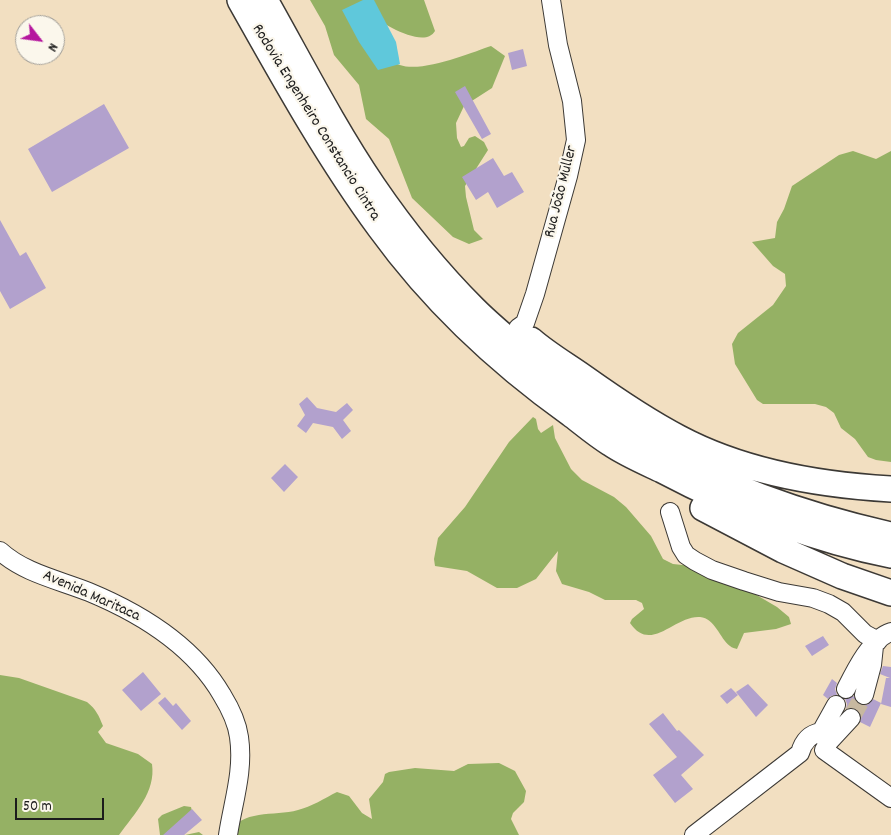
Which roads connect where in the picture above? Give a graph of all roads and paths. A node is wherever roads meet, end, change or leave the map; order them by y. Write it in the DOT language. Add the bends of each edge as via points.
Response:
graph roads {
  1 [pos="240,0"];
  2 [pos="264,0"];
  3 [pos="551,0"];
  4 [pos="345,142"];
  5 [pos="535,294"];
  6 [pos="518,328"];
  7 [pos="537,345"];
  8 [pos="611,444"];
  9 [pos="891,489"];
  10 [pos="670,512"];
  11 [pos="891,536"];
  12 [pos="0,551"];
  13 [pos="891,555"];
  14 [pos="891,593"];
  15 [pos="881,640"];
  16 [pos="846,689"];
  17 [pos="864,695"];
  18 [pos="836,705"];
  19 [pos="851,718"];
  20 [pos="823,742"];
  21 [pos="891,798"];
  22 [pos="228,835"];
  23 [pos="694,835"];
  1 -- 8 [label="highway, Rodovia Engenheiro Constancio Cintra" via="348,183 412,269 484,345"];
  2 -- 4 [label="highway, Rodovia Engenheiro Constancio Cintra"];
  3 -- 5 [label="street, Rua João Muller" via="558,46 572,101 576,140"];
  4 -- 6 [label="highway" via="361,155 456,266"];
  4 -- 11 [label="highway, Rodovia Engenheiro Constancio Cintra" via="383,200 441,274 512,343 603,416 644,443 745,490 792,509"];
  5 -- 6 [label="street" via="525,323"];
  5 -- 7 [label="street"];
  6 -- 7 [label="highway"];
  7 -- 9 [label="highway" via="609,396 680,438 722,456 789,476 846,486"];
  8 -- 13 [label="highway, Rodovia Engenheiro Constancio Cintra" via="703,492 756,515 790,528"];
  8 -- 14 [label="highway" via="667,486 734,525 842,576"];
  10 -- 15 [label="street" via="681,547 695,561 778,592 829,604 843,612 864,634"];
  12 -- 22 [label="street, Avenida Maritaca" via="29,570 97,596 149,622 192,654 213,678 231,710 239,736 240,771"];
  15 -- 16 [label="street" via="860,661"];
  15 -- 17 [label="street"];
  18 -- 20 [label="street"];
  19 -- 20 [label="street"];
  20 -- 21 [label="street"];
  20 -- 23 [label="street" via="816,755 800,753"];
}
